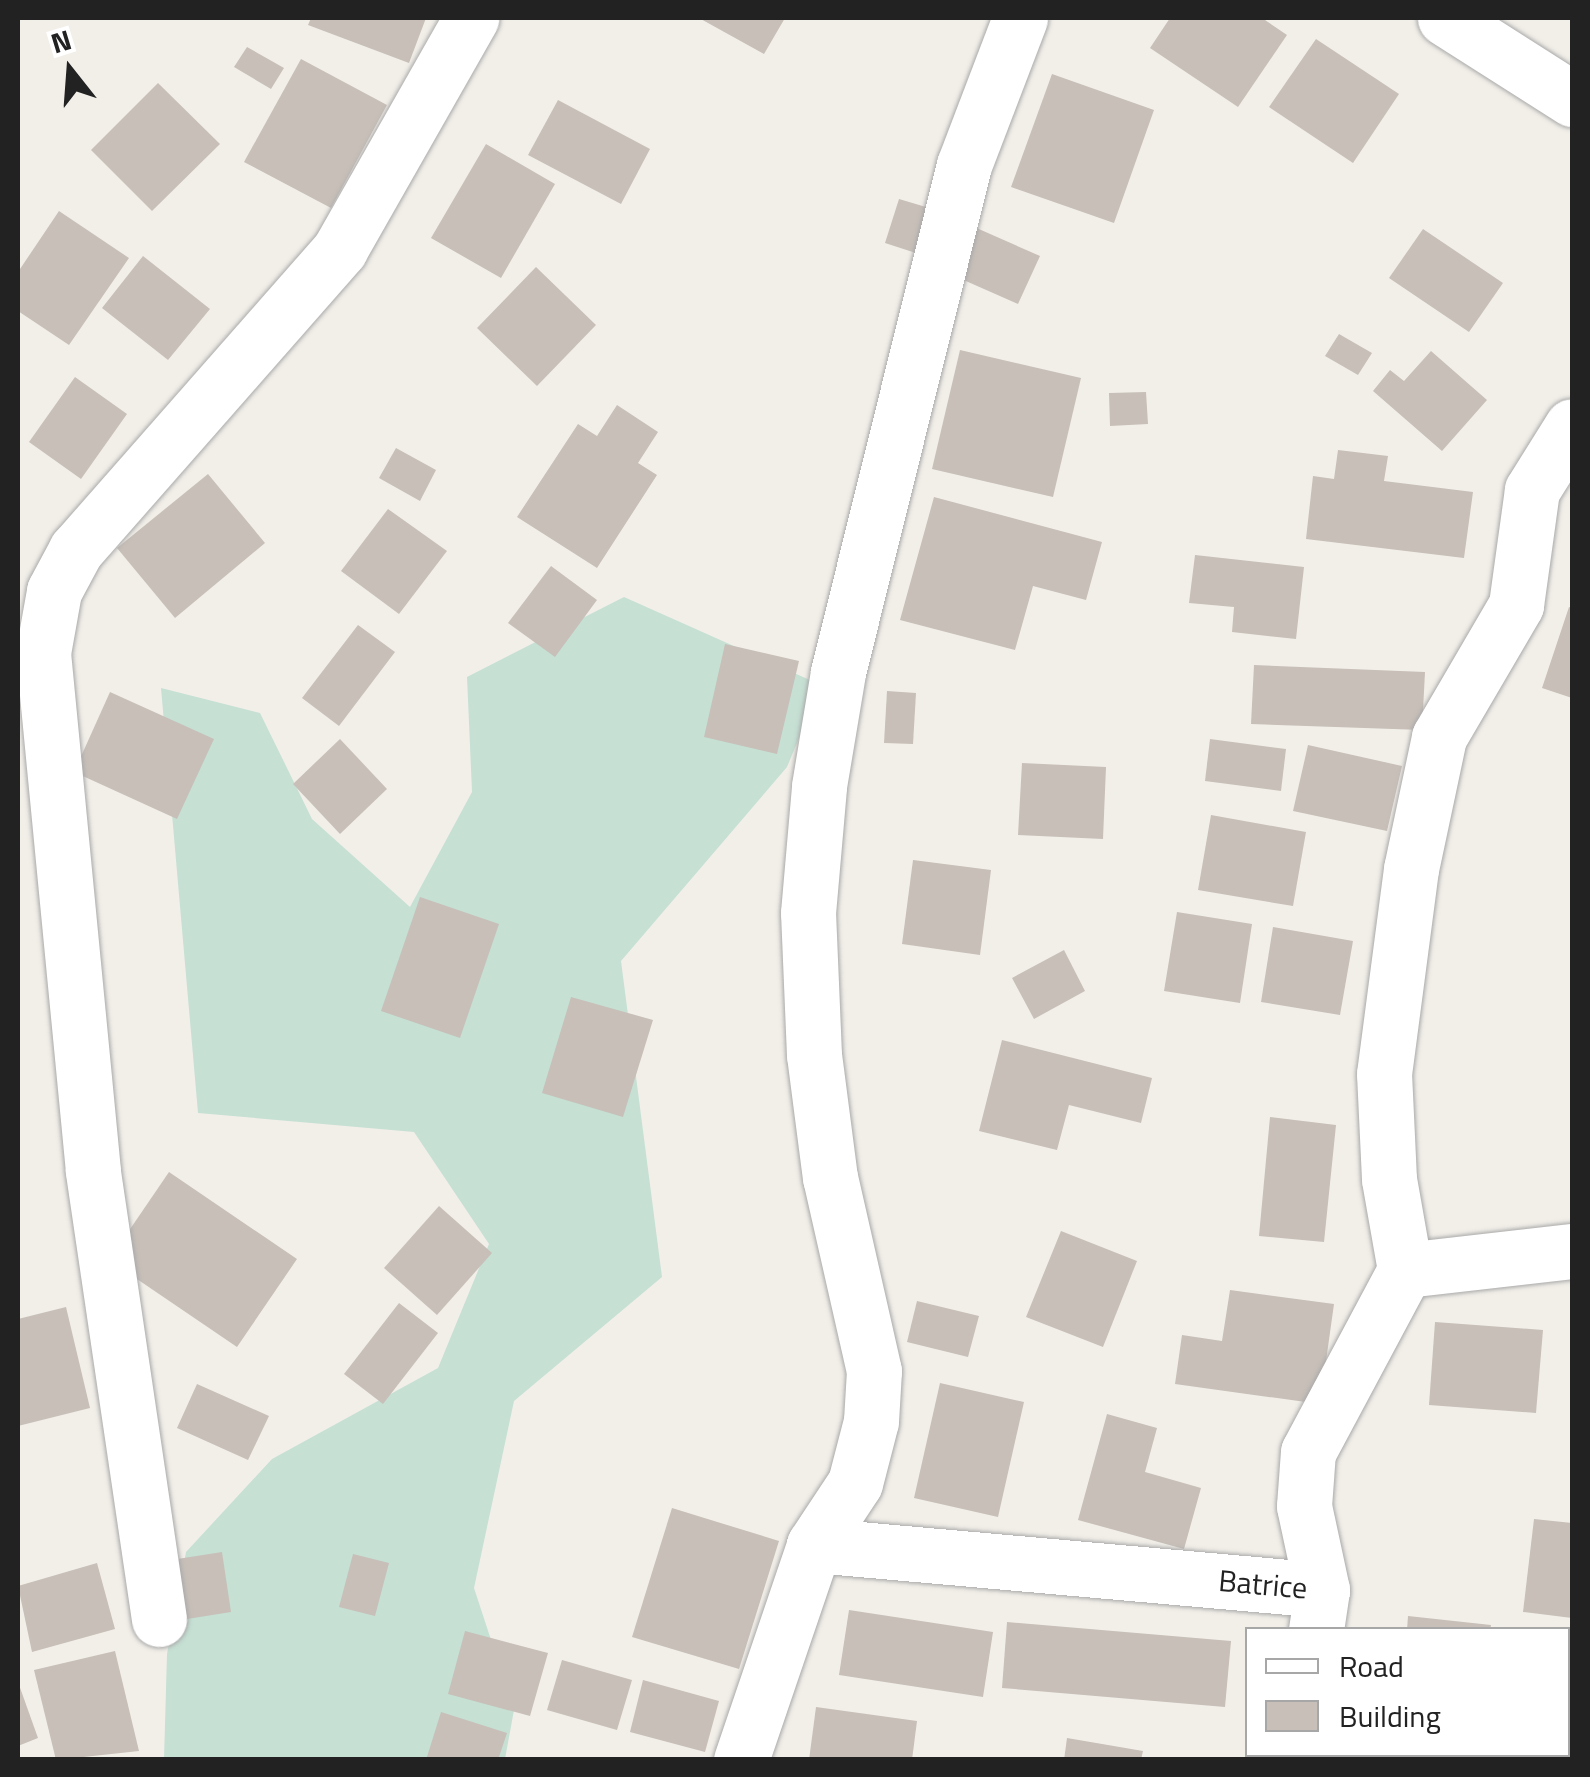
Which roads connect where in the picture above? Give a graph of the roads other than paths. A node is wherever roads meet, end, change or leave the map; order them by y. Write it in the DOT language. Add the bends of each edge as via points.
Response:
graph roads {
  1 [pos="471,18"];
  2 [pos="1020,18"];
  3 [pos="1445,18"];
  4 [pos="1572,99"];
  5 [pos="1572,426"];
  6 [pos="1572,1250"];
  7 [pos="1405,1270"];
  8 [pos="814,1544"];
  9 [pos="1319,1610"];
  10 [pos="160,1619"];
  11 [pos="741,1760"];
  1 -- 10 [label="street" via="340,249 76,550 54,591 43,652 93,1170"];
  2 -- 8 [label="street" via="964,164 838,672 819,786 808,913 814,1055 830,1178 874,1370 871,1422 854,1483"];
  3 -- 4 [label="street"];
  5 -- 7 [label="street" via="1532,490 1516,606 1439,737 1411,869 1384,1074 1389,1178"];
  6 -- 7 [label="street"];
  7 -- 9 [label="street, Batrice" via="1308,1452 1304,1506"];
  8 -- 9 [label="street, Batrice"];
  8 -- 11 [label="street"];
}
